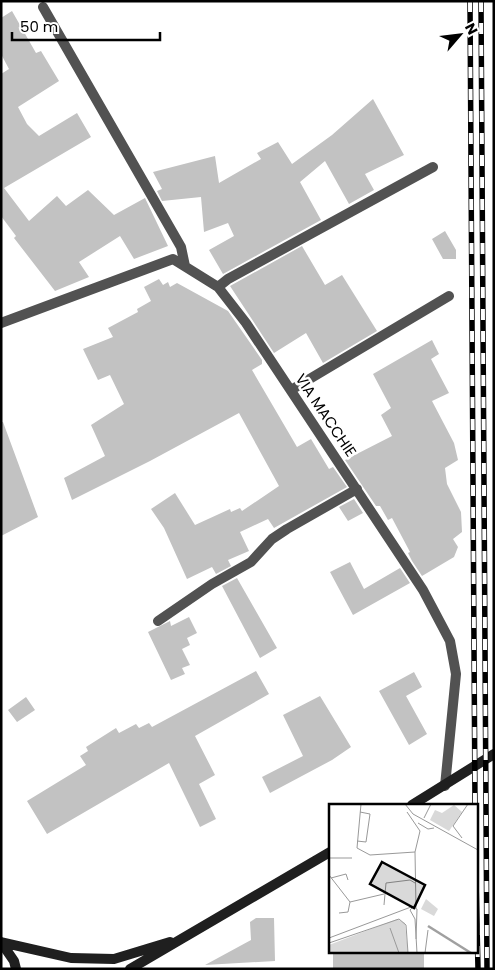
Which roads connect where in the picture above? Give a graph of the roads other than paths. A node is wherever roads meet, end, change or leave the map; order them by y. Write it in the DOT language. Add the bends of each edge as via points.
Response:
graph roads {
  1 [pos="43,8"];
  2 [pos="433,167"];
  3 [pos="186,266"];
  4 [pos="218,287"];
  5 [pos="449,296"];
  6 [pos="1,323"];
  7 [pos="291,390"];
  8 [pos="357,489"];
  9 [pos="158,621"];
  10 [pos="494,754"];
  11 [pos="445,786"];
  12 [pos="414,804"];
  13 [pos="329,853"];
  14 [pos="178,939"];
  15 [pos="1,942"];
  16 [pos="16,969"];
  17 [pos="130,969"];
  1 -- 3 [label="street" via="181,247"];
  2 -- 4 [label="street"];
  3 -- 4 [label="street, VIA MACCHIE"];
  3 -- 6 [label="street, VIA MACCHIE" via="173,259"];
  4 -- 7 [label="street, VIA MACCHIE"];
  5 -- 7 [label="street"];
  7 -- 8 [label="street, VIA MACCHIE"];
  8 -- 9 [label="street" via="287,529 272,539 251,562"];
  8 -- 11 [label="street, VIA MACCHIE" via="422,590 450,641 456,674"];
  10 -- 11 [label="street"];
  11 -- 12 [label="street"];
  13 -- 14 [label="street"];
  14 -- 15 [label="street" via="114,959 71,958"];
  14 -- 17 [label="street"];
  15 -- 16 [label="street"];
}
